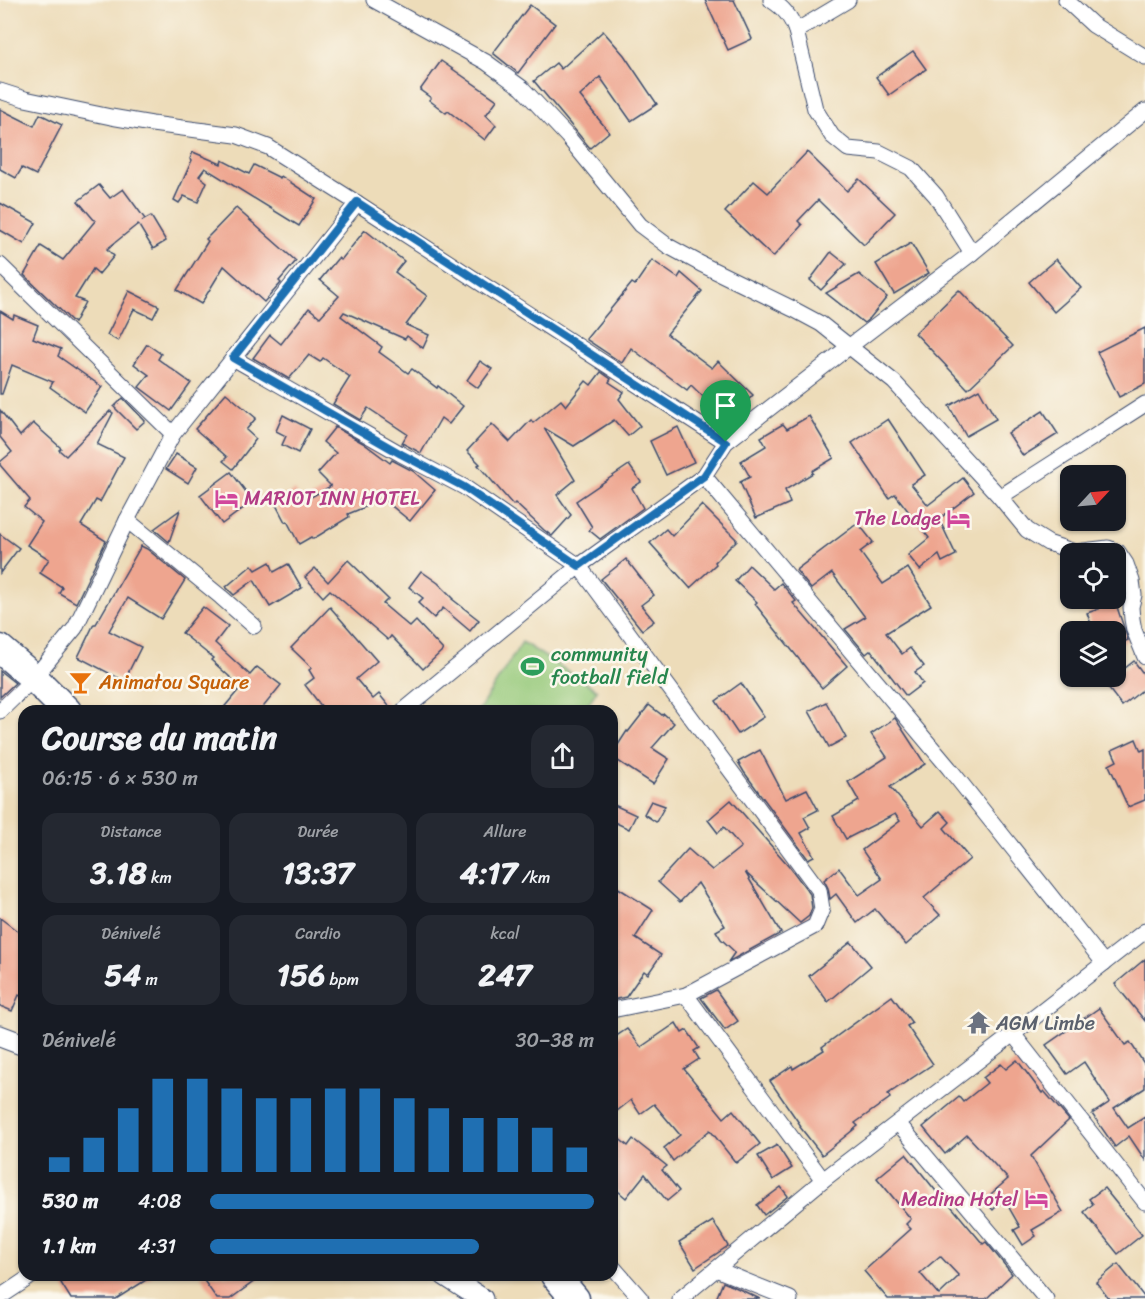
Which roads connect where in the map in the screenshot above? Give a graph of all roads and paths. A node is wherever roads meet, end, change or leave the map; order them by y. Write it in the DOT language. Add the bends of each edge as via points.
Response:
graph roads {
  1 [pos="374,0"];
  2 [pos="771,0"];
  3 [pos="848,0"];
  4 [pos="1065,0"];
  5 [pos="796,31"];
  6 [pos="1145,57"];
  7 [pos="0,91"];
  8 [pos="1145,111"];
  9 [pos="357,202"];
  10 [pos="972,253"];
  11 [pos="0,265"];
  12 [pos="850,346"];
  13 [pos="233,358"];
  14 [pos="1145,404"];
  15 [pos="173,434"];
  16 [pos="726,442"];
  17 [pos="704,476"];
  18 [pos="1000,497"];
  19 [pos="127,520"];
  20 [pos="579,566"];
  21 [pos="254,626"];
  22 [pos="0,649"];
  23 [pos="1145,657"];
  24 [pos="34,678"];
  25 [pos="61,705"];
  26 [pos="410,705"];
  27 [pos="0,711"];
  28 [pos="1145,931"];
  29 [pos="1104,963"];
  30 [pos="686,995"];
  31 [pos="618,1009"];
  32 [pos="1013,1034"];
  33 [pos="0,1036"];
  34 [pos="18,1043"];
  35 [pos="898,1123"];
  36 [pos="823,1180"];
  37 [pos="1145,1202"];
  38 [pos="716,1269"];
  39 [pos="618,1273"];
  40 [pos="24,1281"];
  41 [pos="454,1281"];
  42 [pos="560,1281"];
  43 [pos="0,1297"];
  44 [pos="482,1299"];
  45 [pos="575,1299"];
  46 [pos="641,1299"];
  47 [pos="680,1299"];
  48 [pos="790,1299"];
  49 [pos="1046,1299"];
  1 -- 12 [label="street" via="486,62 522,88 640,225 668,246 821,324"];
  2 -- 5 [label="street" via="780,5"];
  3 -- 5 [label="street"];
  4 -- 6 [label="street" via="1093,25"];
  5 -- 10 [label="street" via="815,108 832,136 848,149 879,152 912,168 936,196"];
  7 -- 9 [label="street" via="111,117 236,135 268,147"];
  8 -- 10 [label="street"];
  9 -- 13 [label="street"];
  9 -- 16 [label="street"];
  10 -- 12 [label="street"];
  11 -- 15 [label="street"];
  12 -- 16 [label="street"];
  12 -- 18 [label="street" via="894,382"];
  13 -- 15 [label="street"];
  13 -- 20 [label="street" via="464,487"];
  14 -- 18 [label="street"];
  15 -- 19 [label="street"];
  16 -- 17 [label="street"];
  17 -- 20 [label="street"];
  17 -- 29 [label="street" via="949,768"];
  18 -- 23 [label="street" via="1027,530 1048,543 1075,552 1108,548 1118,552 1132,581 1132,619"];
  19 -- 21 [label="street"];
  19 -- 24 [label="street" via="75,628"];
  20 -- 26 [label="street"];
  20 -- 30 [label="street" via="819,890 822,909 815,926"];
  22 -- 24 [label="highway"];
  24 -- 25 [label="highway"];
  24 -- 27 [label="street"];
  28 -- 29 [label="street"];
  29 -- 32 [label="street"];
  30 -- 31 [label="street"];
  30 -- 36 [label="street"];
  32 -- 35 [label="street"];
  32 -- 37 [label="street"];
  33 -- 34 [label="street"];
  35 -- 36 [label="street"];
  35 -- 49 [label="street"];
  36 -- 38 [label="street"];
  38 -- 47 [label="street"];
  38 -- 48 [label="street"];
  39 -- 46 [label="street"];
  40 -- 43 [label="street"];
  41 -- 44 [label="street"];
  42 -- 45 [label="highway"];
}
